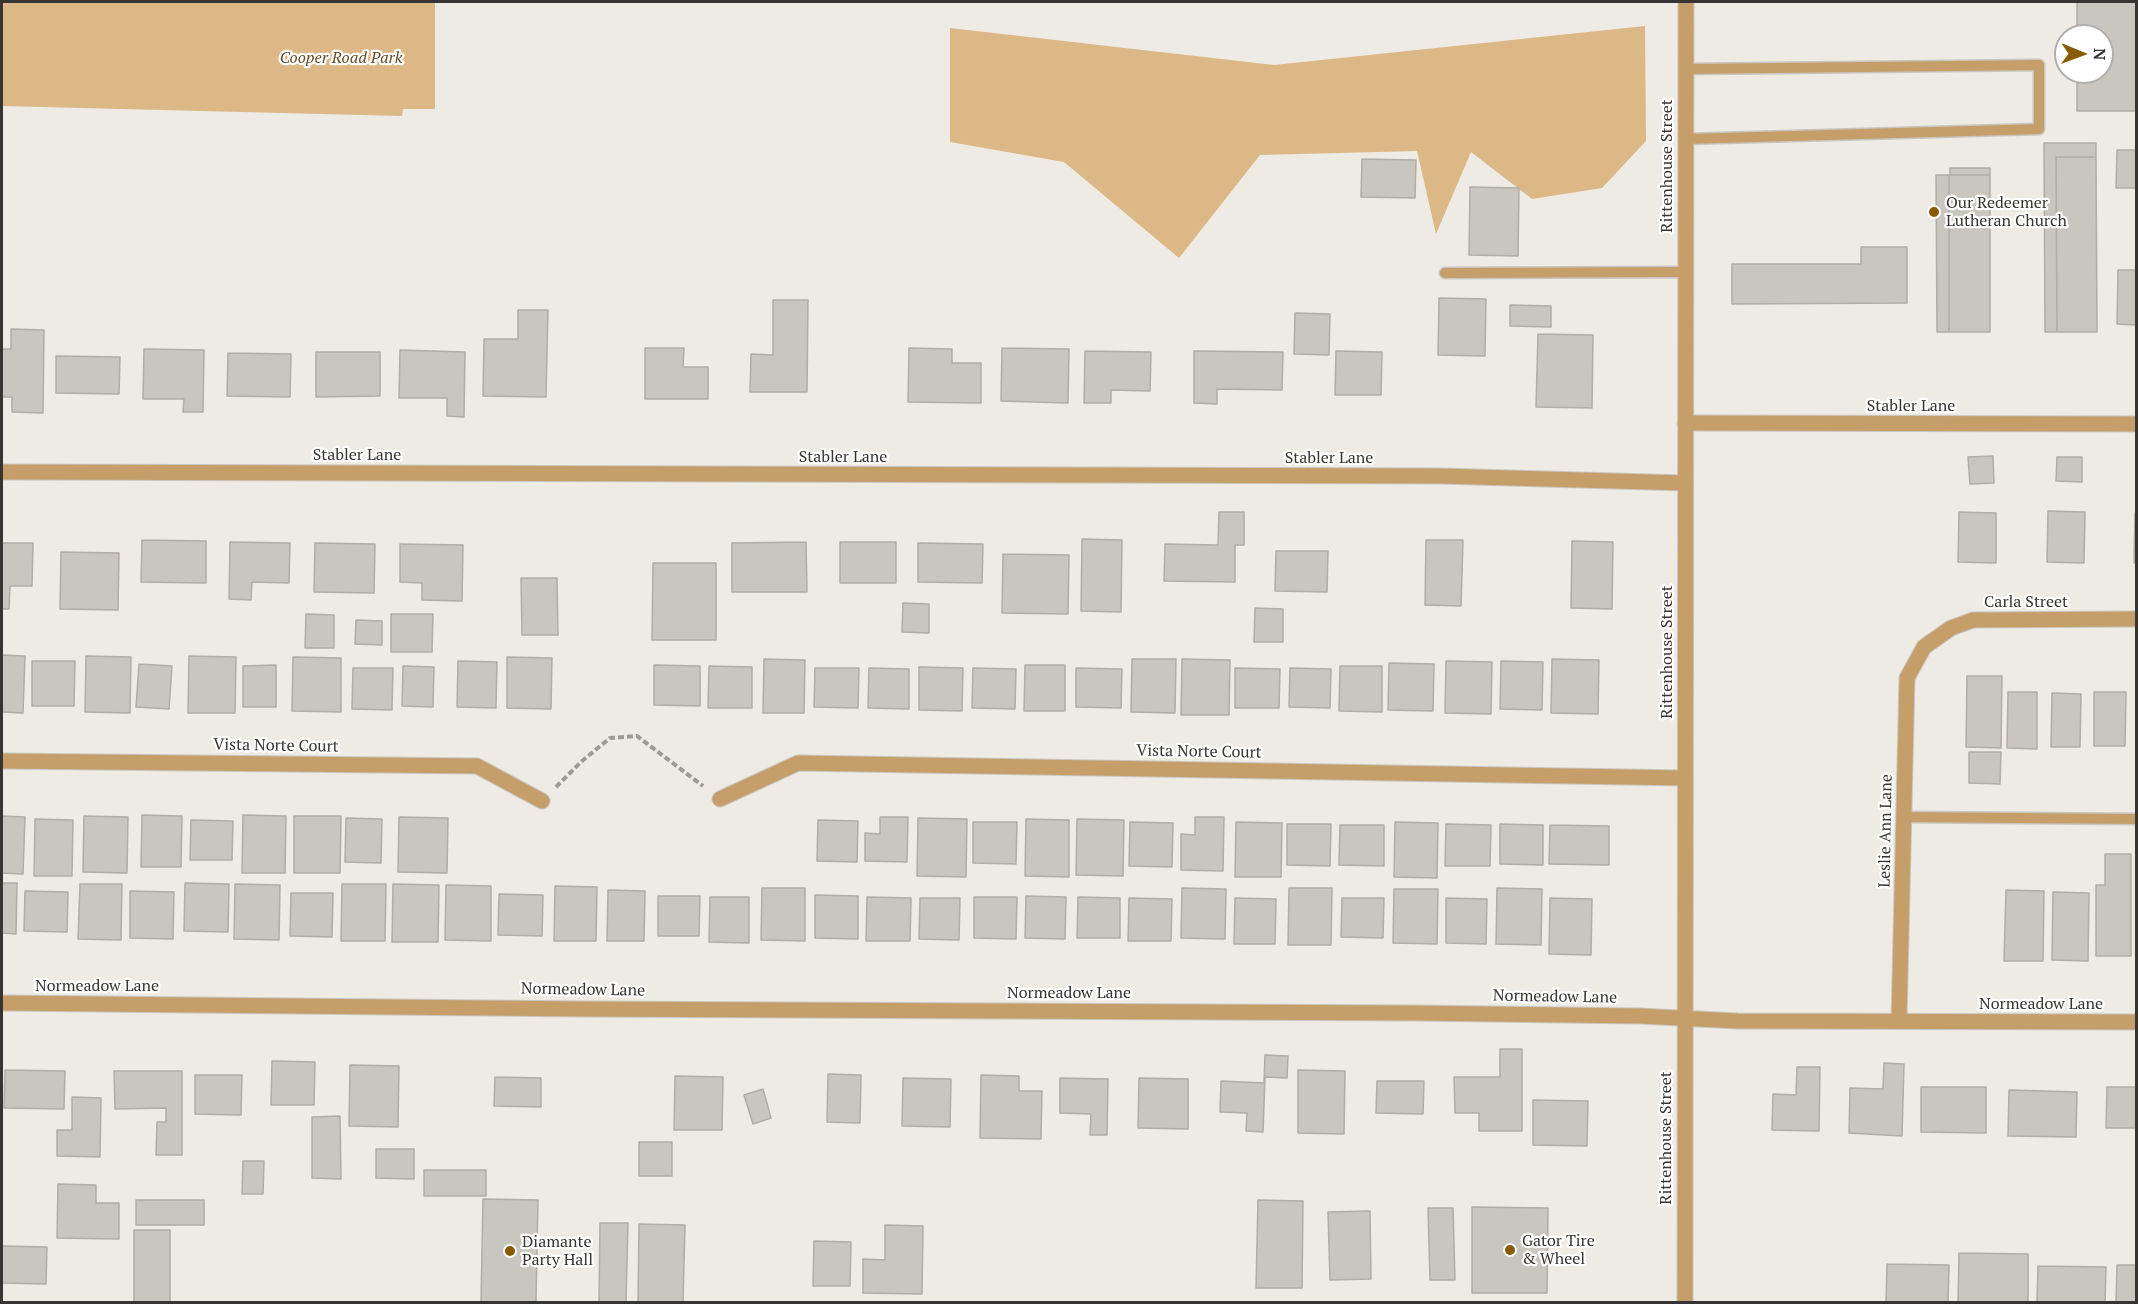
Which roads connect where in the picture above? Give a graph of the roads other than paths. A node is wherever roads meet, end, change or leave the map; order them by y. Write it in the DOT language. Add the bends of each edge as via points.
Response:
graph roads {
  1 [pos="1686,2"];
  2 [pos="1686,69"];
  3 [pos="1686,139"];
  4 [pos="1685,272"];
  5 [pos="1445,273"];
  6 [pos="1685,423"];
  7 [pos="2136,424"];
  8 [pos="2,472"];
  9 [pos="1685,483"];
  10 [pos="2136,619"];
  11 [pos="1924,646"];
  12 [pos="2,761"];
  13 [pos="1685,778"];
  14 [pos="720,799"];
  15 [pos="542,801"];
  16 [pos="1904,817"];
  17 [pos="2136,819"];
  18 [pos="2,1003"];
  19 [pos="1684,1019"];
  20 [pos="1899,1021"];
  21 [pos="2136,1022"];
  22 [pos="1685,1302"];
  1 -- 2 [label="street, Rittenhouse Street"];
  2 -- 3 [label="street, Rittenhouse Street"];
  2 -- 3 [label="lane" via="2039,65 2039,129"];
  3 -- 4 [label="street, Rittenhouse Street"];
  4 -- 5 [label="lane"];
  4 -- 6 [label="street, Rittenhouse Street"];
  6 -- 7 [label="street, Stabler Lane"];
  6 -- 9 [label="street, Rittenhouse Street"];
  8 -- 9 [label="street, Stabler Lane" via="1440,476"];
  9 -- 13 [label="street, Rittenhouse Street"];
  10 -- 11 [label="street, Carla Street" via="1973,620 1951,628"];
  11 -- 16 [label="street, Leslie Ann Lane" via="1907,678"];
  12 -- 15 [label="street, Vista Norte Court" via="477,766"];
  13 -- 14 [label="street, Vista Norte Court" via="798,763"];
  13 -- 19 [label="street, Rittenhouse Street"];
  16 -- 17 [label="lane"];
  16 -- 20 [label="street, Leslie Ann Lane"];
  18 -- 19 [label="street, Normeadow Lane" via="1402,1013"];
  19 -- 20 [label="street, Normeadow Lane"];
  19 -- 22 [label="street, Rittenhouse Street"];
  20 -- 21 [label="street, Normeadow Lane"];
}
